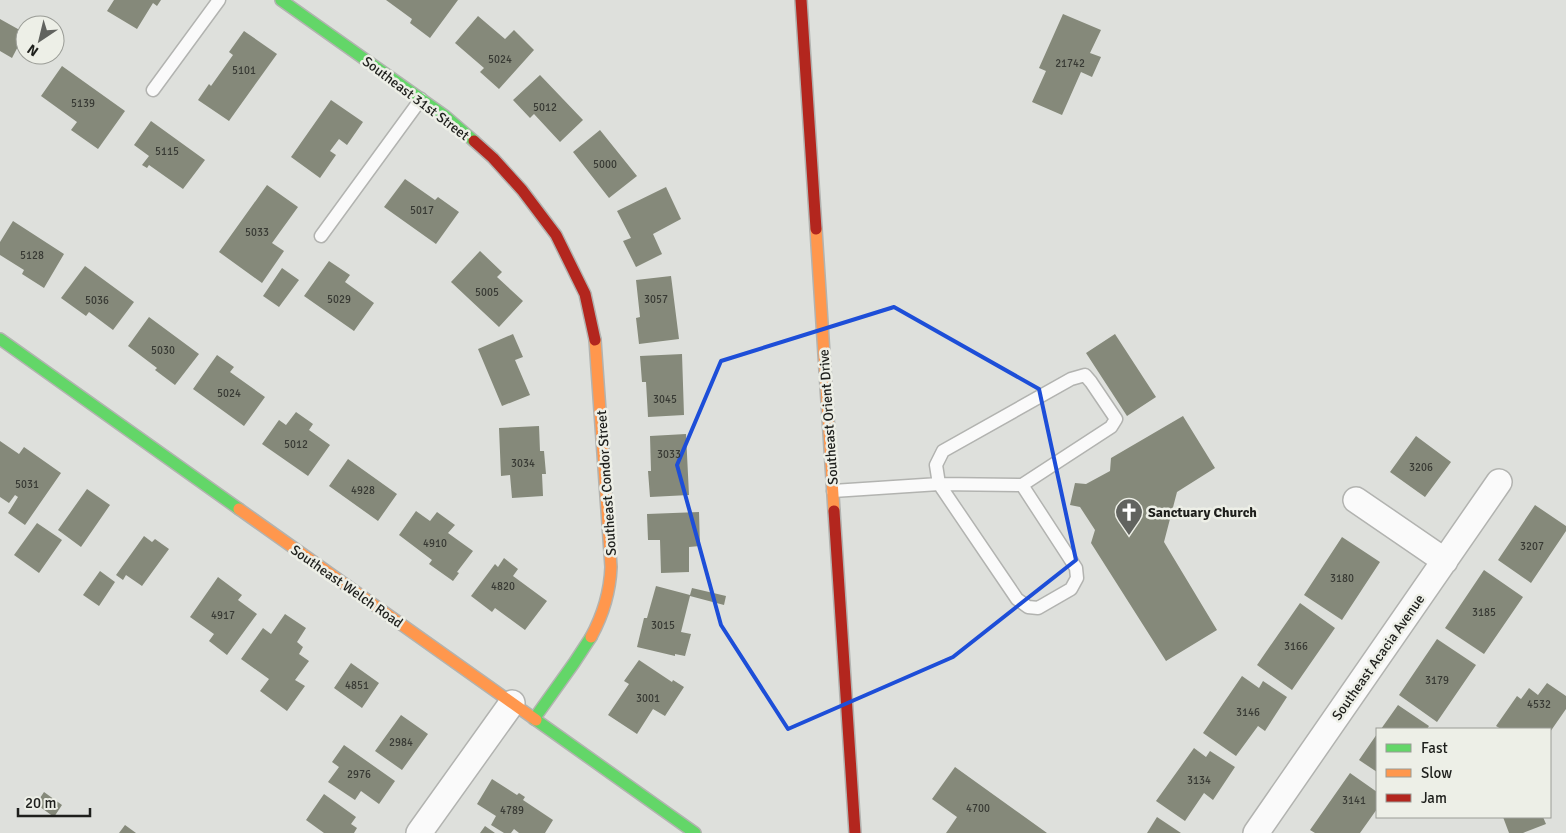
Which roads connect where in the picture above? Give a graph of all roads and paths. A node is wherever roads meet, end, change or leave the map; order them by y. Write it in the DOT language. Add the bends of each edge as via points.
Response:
graph roads {
  1 [pos="219,0"];
  2 [pos="281,0"];
  3 [pos="801,0"];
  4 [pos="153,90"];
  5 [pos="420,99"];
  6 [pos="556,235"];
  7 [pos="321,236"];
  8 [pos="0,339"];
  9 [pos="1499,482"];
  10 [pos="939,484"];
  11 [pos="1022,485"];
  12 [pos="833,491"];
  13 [pos="1356,500"];
  14 [pos="1445,561"];
  15 [pos="512,703"];
  16 [pos="534,719"];
  17 [pos="419,833"];
  18 [pos="695,833"];
  19 [pos="855,833"];
  20 [pos="1256,833"];
  1 -- 4 [label="lane"];
  2 -- 5 [label="street, Southeast 31st Street"];
  3 -- 12 [label="street, Southeast Orient Drive"];
  5 -- 6 [label="street, Southeast 31st Street" via="493,158"];
  5 -- 7 [label="lane"];
  6 -- 16 [label="street, Southeast Condor Street" via="585,294 595,335 611,564 606,601 597,623 587,643"];
  8 -- 15 [label="street, Southeast Welch Road"];
  9 -- 14 [label="street, Southeast Acacia Avenue"];
  10 -- 11 [label="lane"];
  10 -- 11 [label="lane" via="1017,600 1028,607 1038,608 1070,589 1078,578 1076,568"];
  10 -- 11 [label="lane" via="936,465 943,451 1070,379 1085,374 1116,419 1111,427"];
  10 -- 12 [label="lane"];
  12 -- 19 [label="street, Southeast Orient Drive"];
  13 -- 14 [label="street"];
  14 -- 20 [label="street, Southeast Acacia Avenue"];
  15 -- 16 [label="street, Southeast Welch Road"];
  15 -- 17 [label="street"];
  16 -- 18 [label="street, Southeast Welch Road"];
}
